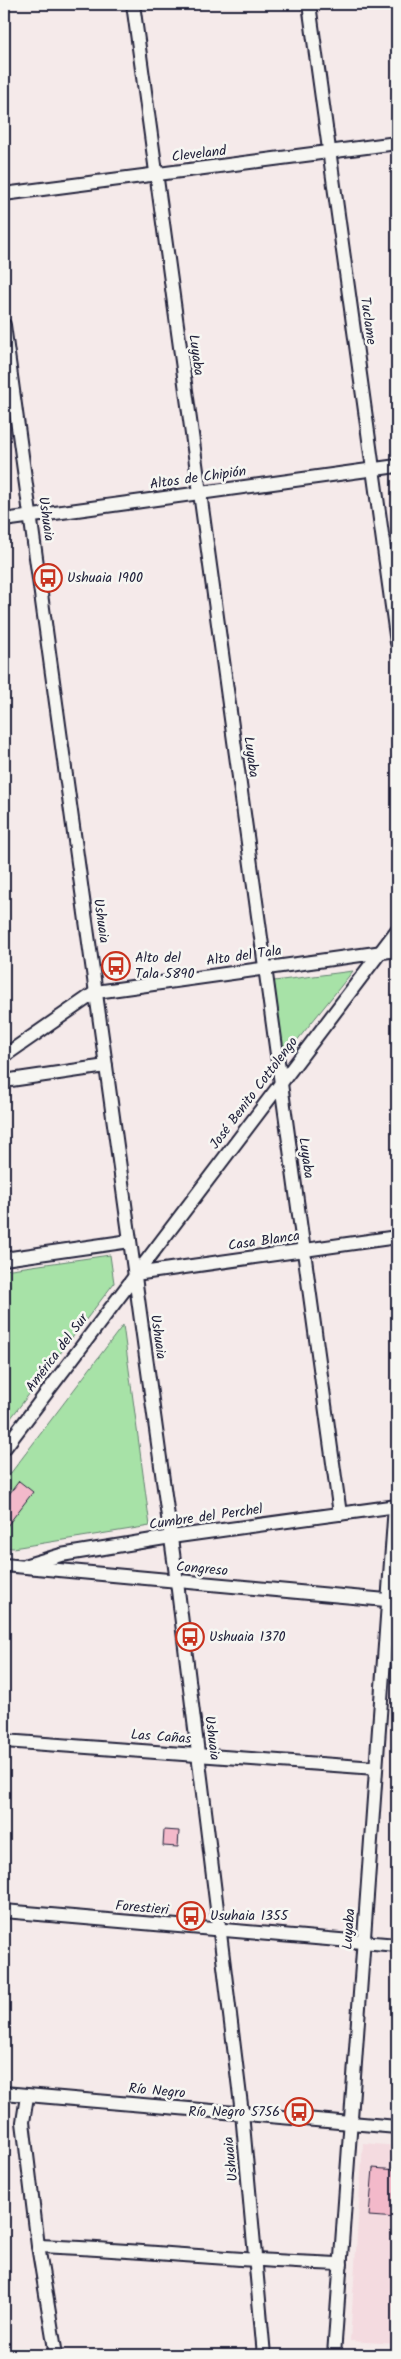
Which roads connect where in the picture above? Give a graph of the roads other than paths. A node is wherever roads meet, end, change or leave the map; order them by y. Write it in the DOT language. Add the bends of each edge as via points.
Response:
graph roads {
  1 [pos="133,4"];
  2 [pos="309,4"];
  3 [pos="397,143"];
  4 [pos="330,152"];
  5 [pos="157,174"];
  6 [pos="4,194"];
  7 [pos="4,325"];
  8 [pos="397,466"];
  9 [pos="373,469"];
  10 [pos="200,493"];
  11 [pos="30,516"];
  12 [pos="4,520"];
  13 [pos="397,643"];
  14 [pos="397,930"];
  15 [pos="397,950"];
  16 [pos="381,952"];
  17 [pos="265,968"];
  18 [pos="96,992"];
  19 [pos="4,1056"];
  20 [pos="106,1066"];
  21 [pos="4,1081"];
  22 [pos="280,1084"];
  23 [pos="397,1237"];
  24 [pos="130,1241"];
  25 [pos="304,1250"];
  26 [pos="4,1259"];
  27 [pos="135,1274"];
  28 [pos="4,1449"];
  29 [pos="396,1506"];
  30 [pos="340,1514"];
  31 [pos="171,1537"];
  32 [pos="4,1565"];
  33 [pos="21,1567"];
  34 [pos="177,1582"];
  35 [pos="393,1601"];
  36 [pos="4,1741"];
  37 [pos="199,1755"];
  38 [pos="376,1768"];
  39 [pos="4,1911"];
  40 [pos="221,1929"];
  41 [pos="363,1942"];
  42 [pos="397,1945"];
  43 [pos="4,2093"];
  44 [pos="27,2096"];
  45 [pos="242,2113"];
  46 [pos="350,2122"];
  47 [pos="397,2127"];
  48 [pos="38,2246"];
  49 [pos="256,2261"];
  50 [pos="341,2264"];
  51 [pos="56,2355"];
  52 [pos="264,2355"];
  53 [pos="334,2355"];
  1 -- 5 [label="street, Luyaba"];
  2 -- 4 [label="street, Tuclame"];
  3 -- 4 [label="street, Cleveland"];
  4 -- 5 [label="street, Cleveland"];
  4 -- 9 [label="street, Tuclame"];
  5 -- 6 [label="street, Cleveland"];
  5 -- 10 [label="street, Luyaba"];
  7 -- 11 [label="street, Ushuaia"];
  8 -- 9 [label="street, Altos de Chipión"];
  9 -- 10 [label="street, Altos de Chipión"];
  9 -- 13 [label="street, Tuclame"];
  10 -- 11 [label="street, Altos de Chipión"];
  10 -- 17 [label="street, Luyaba"];
  11 -- 12 [label="street, Altos de Chipión"];
  11 -- 18 [label="street, Ushuaia"];
  14 -- 16 [label="street, José Benito Cottolengo"];
  15 -- 16 [label="street, Alto del Tala"];
  16 -- 17 [label="street, Alto del Tala"];
  16 -- 22 [label="street, José Benito Cottolengo"];
  17 -- 18 [label="street, Alto del Tala"];
  17 -- 22 [label="street, Luyaba"];
  18 -- 19 [label="street"];
  18 -- 20 [label="street, Ushuaia"];
  20 -- 21 [label="street"];
  20 -- 24 [label="street, Ushuaia"];
  22 -- 25 [label="street, Luyaba"];
  22 -- 27 [label="street, José Benito Cottolengo"];
  23 -- 25 [label="street, Casa Blanca"];
  24 -- 26 [label="street"];
  24 -- 27 [label="street, Ushuaia"];
  25 -- 27 [label="street, Casa Blanca"];
  25 -- 30 [label="street, Luyaba"];
  27 -- 28 [label="street, América del Sur"];
  27 -- 31 [label="street, Ushuaia"];
  29 -- 30 [label="street, Cumbre del Perchel"];
  29 -- 35 [label="street, Luyaba"];
  30 -- 31 [label="street, Cumbre del Perchel"];
  31 -- 33 [label="street, Cumbre del Perchel" via="61,1555"];
  31 -- 34 [label="street, Ushuaia"];
  32 -- 33 [label="street, Congreso"];
  33 -- 34 [label="street, Congreso"];
  34 -- 35 [label="street, Congreso"];
  34 -- 37 [label="street, Ushuaia"];
  35 -- 38 [label="street, Luyaba"];
  36 -- 37 [label="street, Las Cañas"];
  37 -- 38 [label="street, Las Cañas"];
  37 -- 40 [label="street, Ushuaia"];
  38 -- 41 [label="street, Luyaba"];
  39 -- 40 [label="street, Forestieri"];
  40 -- 41 [label="street, Forestieri"];
  40 -- 45 [label="street, Ushuaia"];
  41 -- 42 [label="street, Forestieri"];
  41 -- 46 [label="street, Luyaba"];
  43 -- 44 [label="street, Río Negro"];
  44 -- 45 [label="street, Río Negro"];
  44 -- 48 [label="street" via="24,2122"];
  45 -- 46 [label="street, Río Negro"];
  45 -- 49 [label="street, Ushuaia"];
  46 -- 47 [label="street, Río Negro"];
  46 -- 50 [label="street, Luyaba"];
  48 -- 49 [label="street"];
  48 -- 51 [label="street"];
  49 -- 50 [label="street"];
  49 -- 52 [label="street, Ushuaia"];
  50 -- 53 [label="street, Luyaba"];
}
